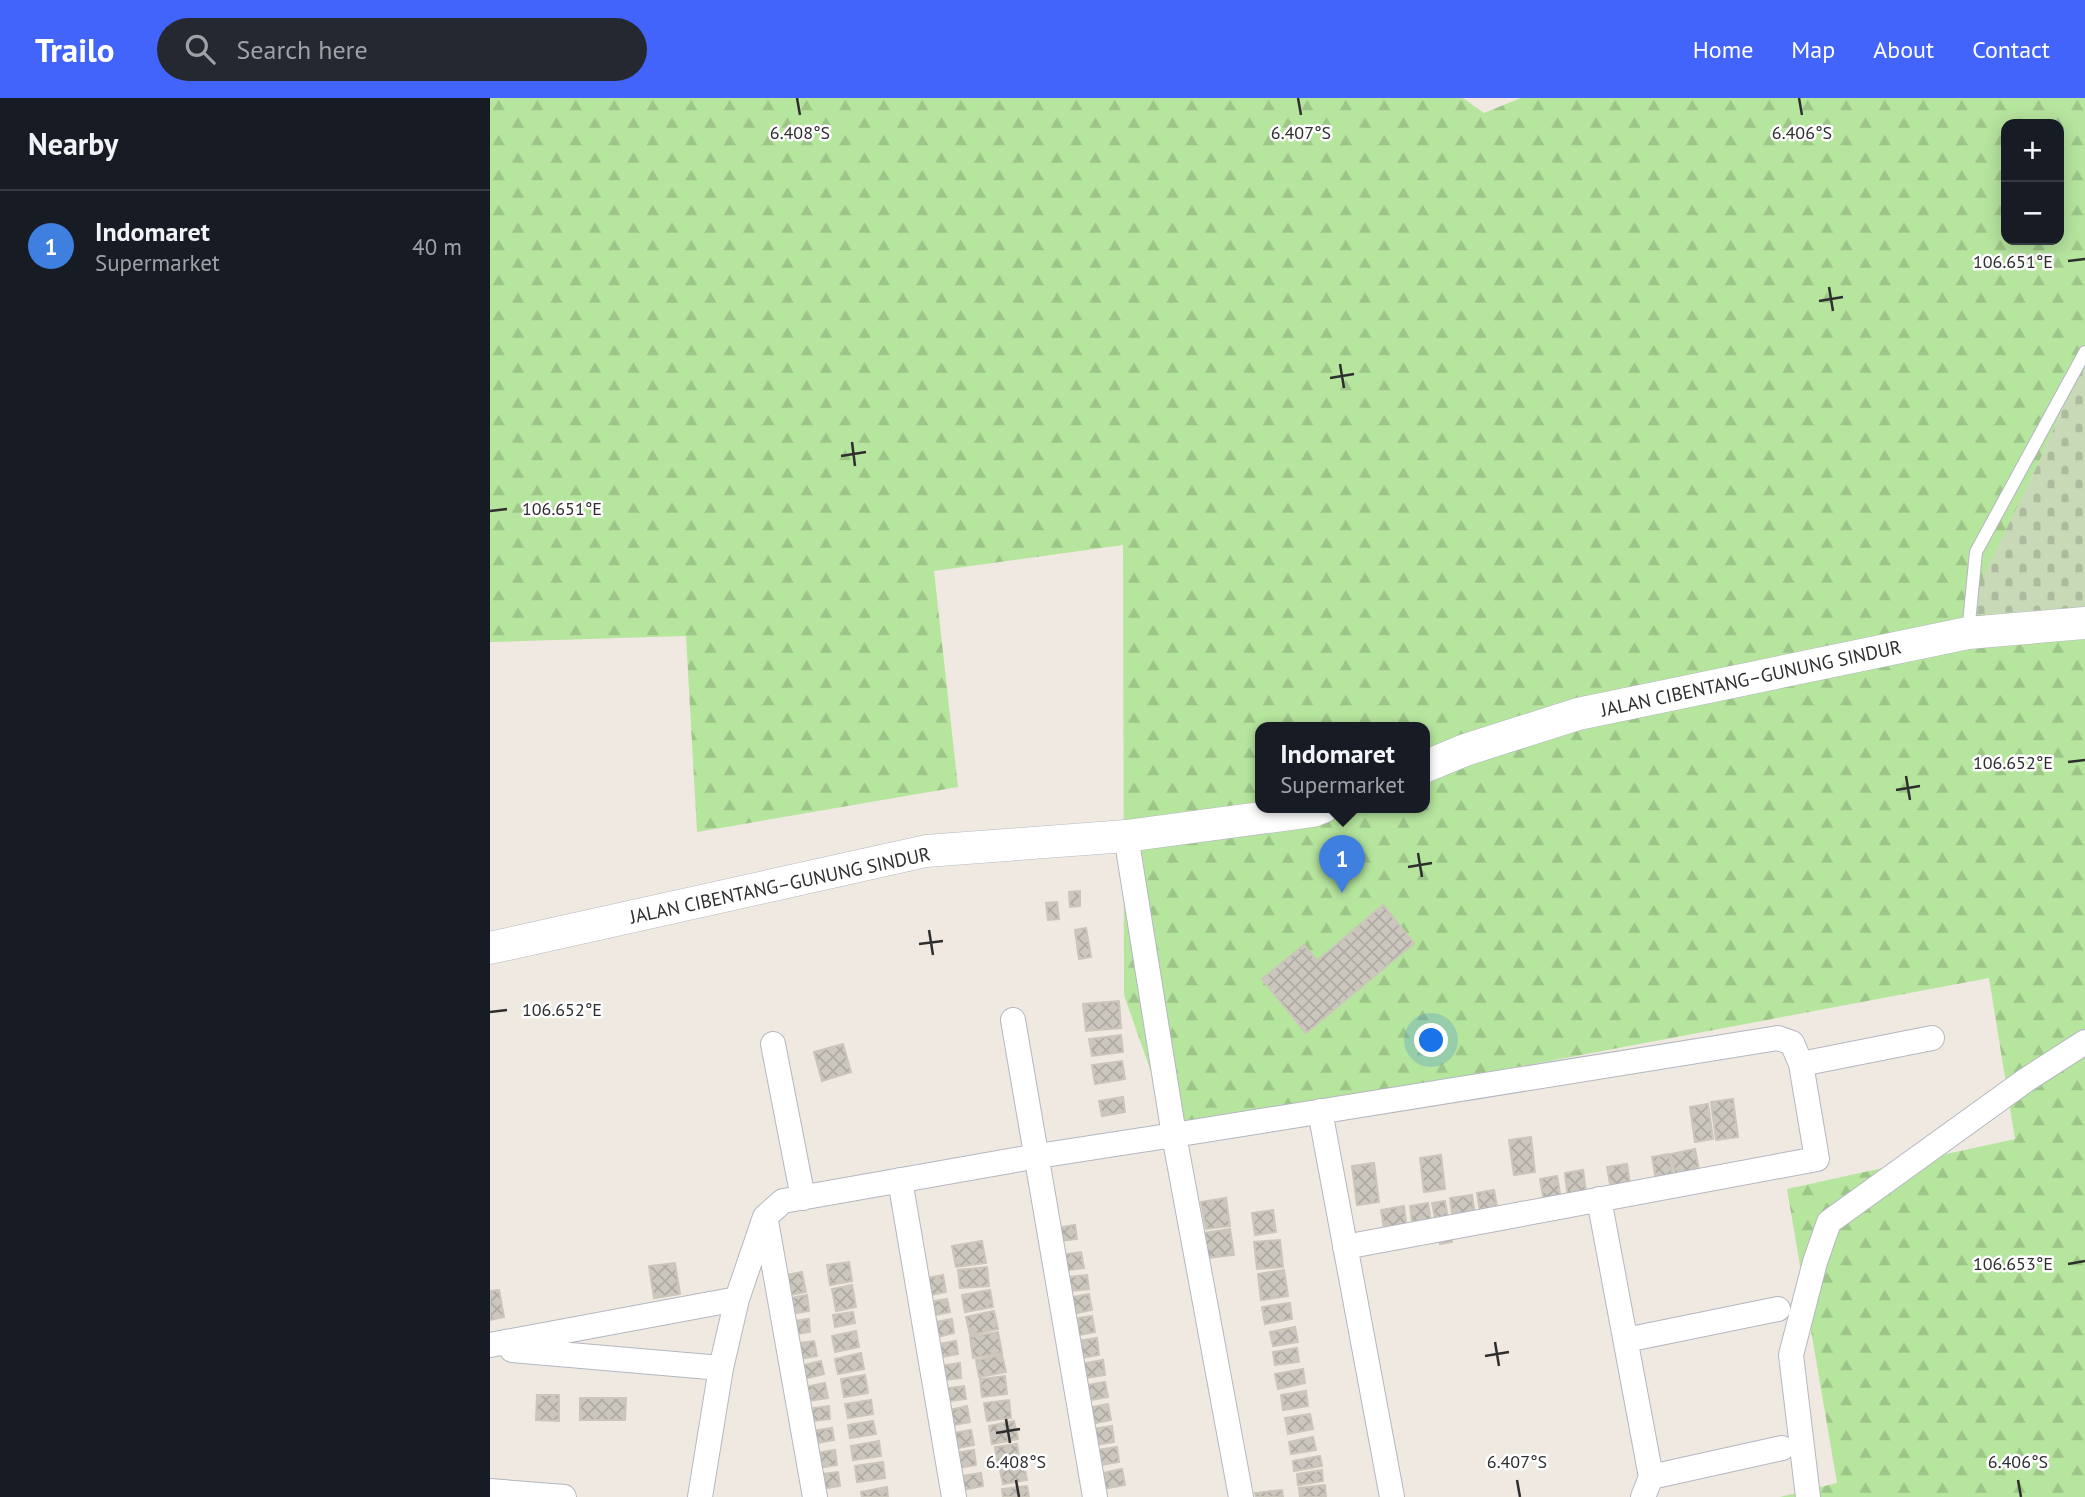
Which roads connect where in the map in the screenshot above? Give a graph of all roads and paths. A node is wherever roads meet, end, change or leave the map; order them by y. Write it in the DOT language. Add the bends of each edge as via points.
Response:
graph roads {
  1 [pos="2085,352"];
  2 [pos="2085,623"];
  3 [pos="1968,634"];
  4 [pos="1430,765"];
  5 [pos="1298,813"];
  6 [pos="1126,836"];
  7 [pos="490,948"];
  8 [pos="1013,1020"];
  9 [pos="1932,1038"];
  10 [pos="2085,1042"];
  11 [pos="773,1044"];
  12 [pos="1801,1064"];
  13 [pos="1320,1111"];
  14 [pos="1174,1136"];
  15 [pos="1038,1156"];
  16 [pos="900,1180"];
  17 [pos="803,1198"];
  18 [pos="1599,1199"];
  19 [pos="765,1217"];
  20 [pos="1345,1247"];
  21 [pos="737,1299"];
  22 [pos="1778,1309"];
  23 [pos="1626,1340"];
  24 [pos="490,1346"];
  25 [pos="721,1368"];
  26 [pos="1783,1448"];
  27 [pos="1647,1487"];
  28 [pos="490,1491"];
  29 [pos="564,1497"];
  30 [pos="700,1497"];
  31 [pos="815,1497"];
  32 [pos="954,1497"];
  33 [pos="1095,1497"];
  34 [pos="1241,1497"];
  35 [pos="1392,1497"];
  36 [pos="1808,1497"];
  1 -- 3 [label="lane" via="1976,552"];
  2 -- 3 [label="street, JALAN CIBENTANG–GUNUNG SINDUR"];
  3 -- 4 [label="street, JALAN CIBENTANG–GUNUNG SINDUR" via="1577,714"];
  5 -- 6 [label="street, JALAN CIBENTANG–GUNUNG SINDUR"];
  6 -- 7 [label="street, JALAN CIBENTANG–GUNUNG SINDUR" via="926,851"];
  6 -- 14 [label="street"];
  8 -- 15 [label="street"];
  9 -- 12 [label="street"];
  10 -- 36 [label="street" via="1829,1222 1791,1355"];
  11 -- 17 [label="street"];
  12 -- 13 [label="street" via="1792,1043 1777,1038"];
  12 -- 18 [label="street" via="1817,1159"];
  13 -- 14 [label="street"];
  13 -- 20 [label="street"];
  14 -- 15 [label="street"];
  14 -- 34 [label="street"];
  15 -- 16 [label="street"];
  15 -- 33 [label="street"];
  16 -- 17 [label="street"];
  16 -- 32 [label="street"];
  17 -- 19 [label="street" via="783,1202"];
  18 -- 20 [label="street"];
  18 -- 23 [label="street"];
  19 -- 21 [label="street"];
  19 -- 31 [label="street"];
  20 -- 35 [label="street"];
  21 -- 24 [label="street"];
  21 -- 25 [label="street"];
  22 -- 23 [label="street"];
  23 -- 27 [label="street"];
  24 -- 25 [label="street"];
  25 -- 30 [label="street"];
  26 -- 27 [label="street"];
  28 -- 29 [label="street"];
}
